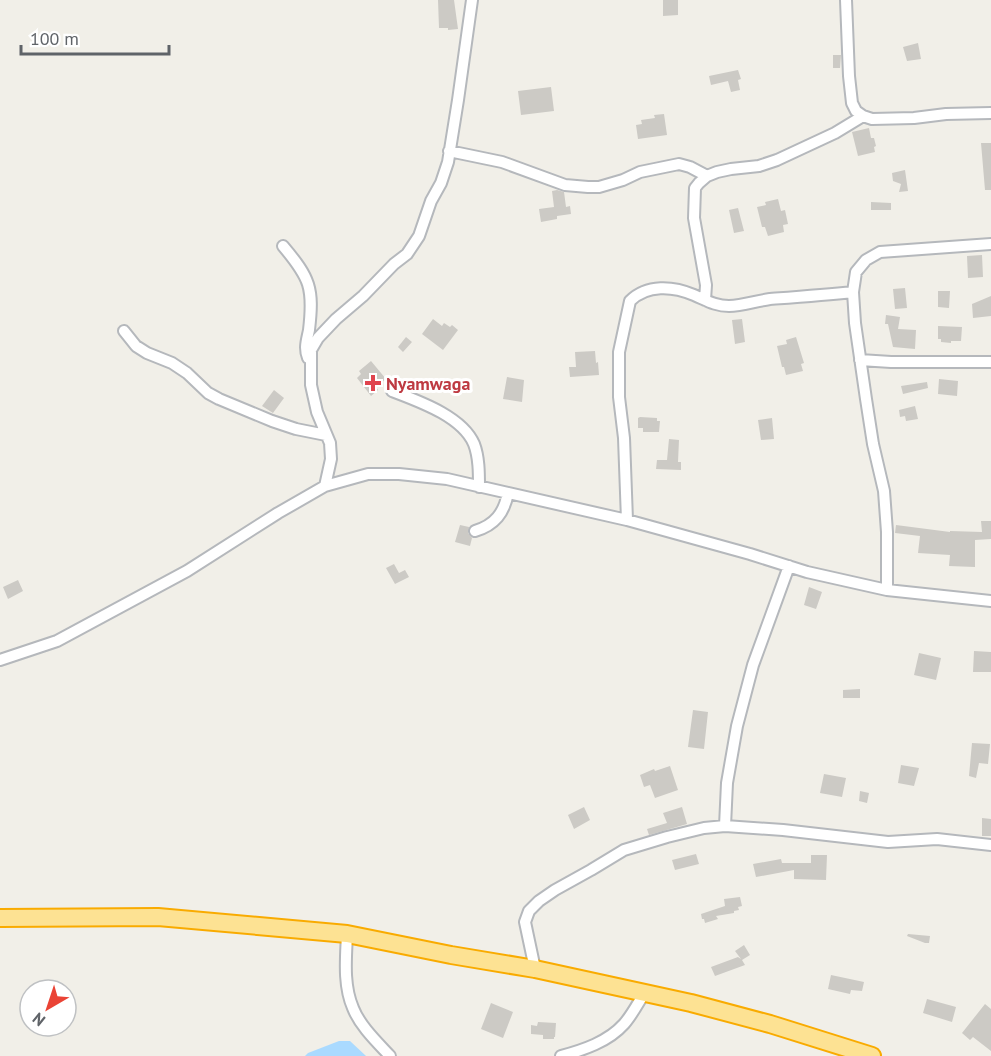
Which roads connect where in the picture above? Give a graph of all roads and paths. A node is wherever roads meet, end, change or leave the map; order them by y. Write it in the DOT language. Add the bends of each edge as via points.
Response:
graph roads {
  1 [pos="472,0"];
  2 [pos="846,0"];
  3 [pos="991,113"];
  4 [pos="863,116"];
  5 [pos="449,151"];
  6 [pos="707,176"];
  7 [pos="991,244"];
  8 [pos="283,246"];
  9 [pos="853,292"];
  10 [pos="705,300"];
  11 [pos="124,331"];
  12 [pos="860,360"];
  13 [pos="991,362"];
  14 [pos="311,364"];
  15 [pos="392,391"];
  16 [pos="326,435"];
  17 [pos="325,486"];
  18 [pos="479,487"];
  19 [pos="508,493"];
  20 [pos="627,520"];
  21 [pos="475,531"];
  22 [pos="789,566"];
  23 [pos="887,590"];
  24 [pos="991,601"];
  25 [pos="0,660"];
  26 [pos="725,826"];
  27 [pos="991,845"];
  28 [pos="0,918"];
  29 [pos="347,934"];
  30 [pos="535,969"];
  31 [pos="645,993"];
  32 [pos="581,1053"];
  33 [pos="390,1056"];
  34 [pos="561,1056"];
  35 [pos="872,1056"];
  1 -- 5 [label="street"];
  2 -- 4 [label="street" via="850,91 856,111"];
  3 -- 4 [label="street" via="872,119"];
  4 -- 6 [label="street" via="777,160"];
  5 -- 6 [label="street" via="502,162 565,185 599,187 640,172 679,164"];
  5 -- 14 [label="street" via="441,183 413,246 324,331 311,350"];
  6 -- 10 [label="street" via="695,188 694,197"];
  7 -- 9 [label="street" via="880,252 856,272"];
  8 -- 14 [label="street" via="300,266 310,290 306,352"];
  9 -- 10 [label="street" via="730,306"];
  9 -- 12 [label="street"];
  10 -- 20 [label="street" via="674,289 657,288 641,292 630,301 619,352"];
  11 -- 16 [label="street" via="136,346 172,363 213,396 272,421"];
  12 -- 13 [label="street"];
  12 -- 23 [label="street" via="884,491"];
  14 -- 16 [label="street" via="311,385"];
  15 -- 18 [label="street" via="430,406 465,432 475,451"];
  16 -- 17 [label="street" via="331,459"];
  17 -- 18 [label="street" via="368,474 399,474"];
  17 -- 25 [label="street" via="187,571 57,641"];
  18 -- 19 [label="street"];
  19 -- 20 [label="street"];
  19 -- 21 [label="street" via="494,523"];
  20 -- 22 [label="street"];
  22 -- 23 [label="street"];
  22 -- 26 [label="street" via="753,666 737,726 727,783"];
  23 -- 24 [label="street"];
  26 -- 27 [label="street" via="888,842 937,839"];
  26 -- 30 [label="street" via="624,850 539,901 525,922"];
  28 -- 29 [label="highway" via="158,917"];
  29 -- 30 [label="highway"];
  29 -- 33 [label="street" via="346,980 353,1009"];
  30 -- 31 [label="highway"];
  31 -- 32 [label="street" via="624,1024"];
  31 -- 35 [label="highway" via="770,1024"];
  32 -- 34 [label="street"];
}
